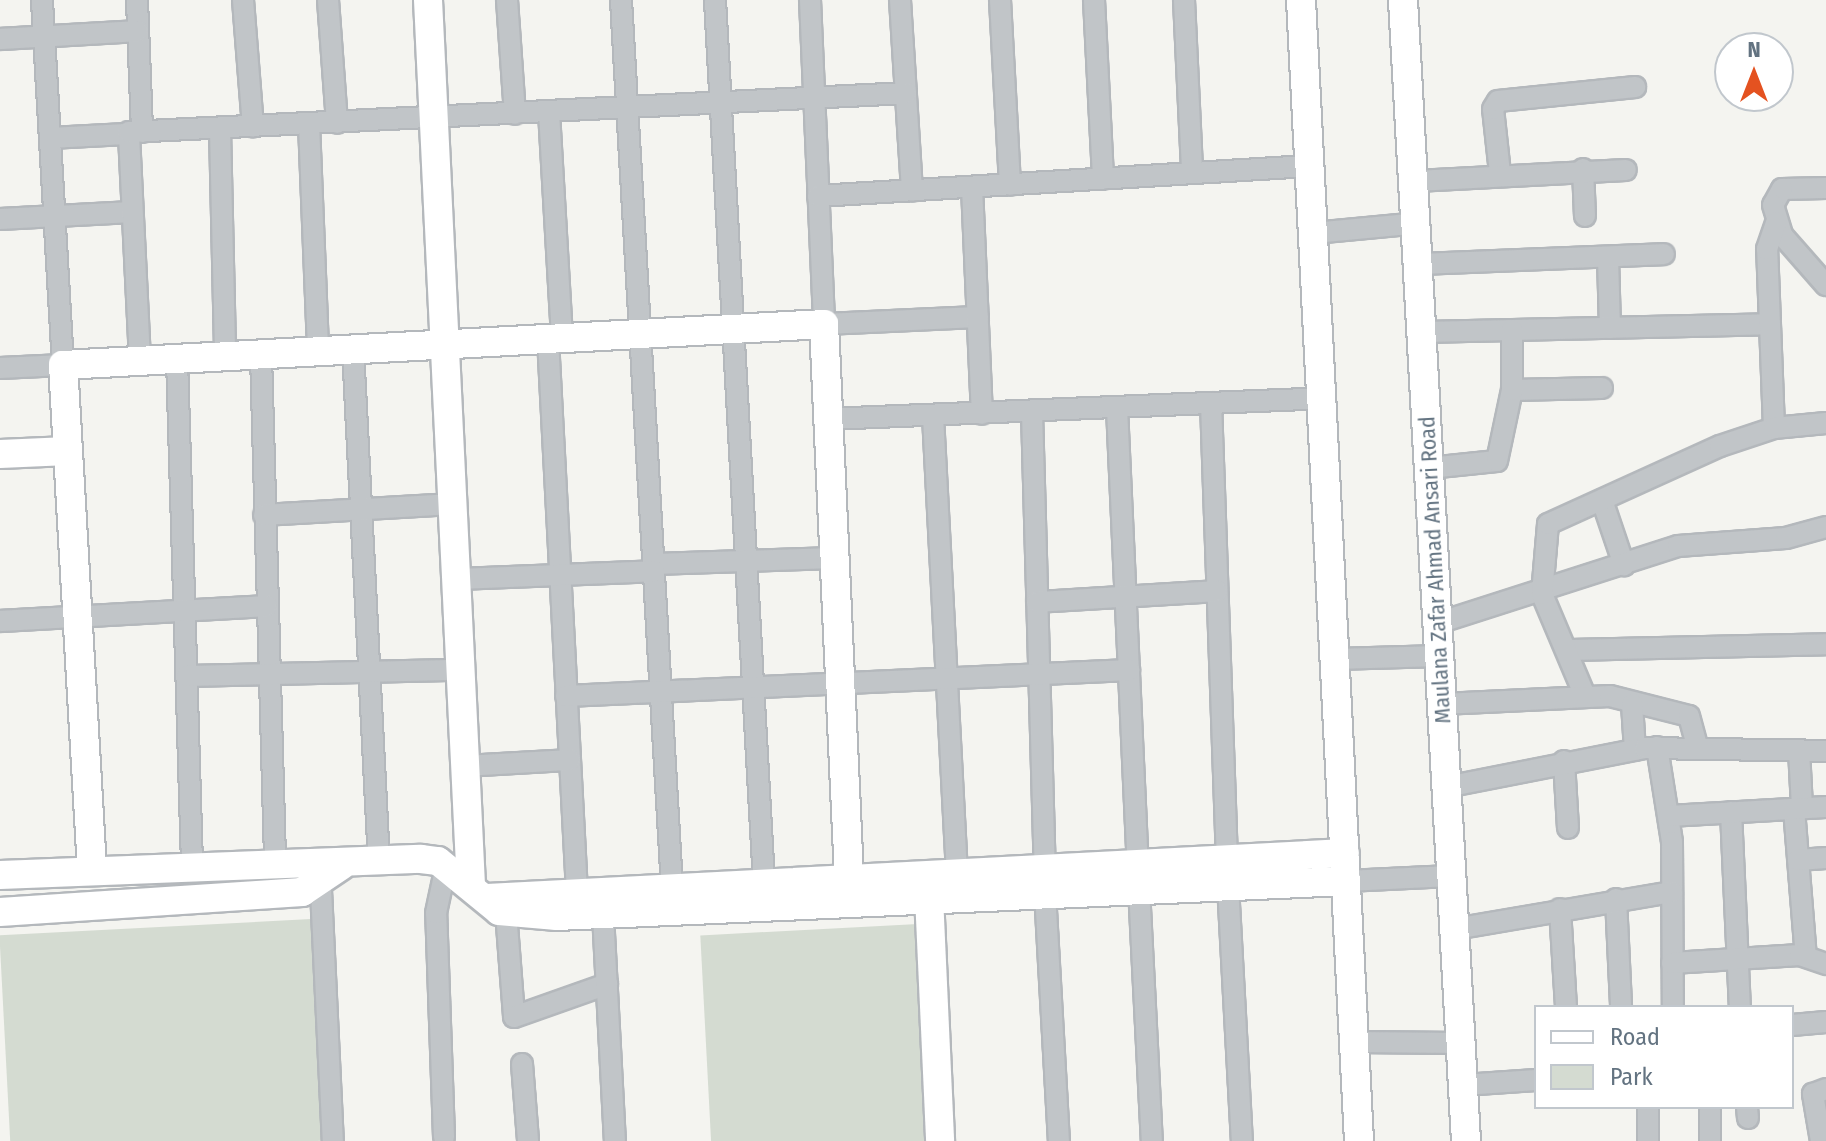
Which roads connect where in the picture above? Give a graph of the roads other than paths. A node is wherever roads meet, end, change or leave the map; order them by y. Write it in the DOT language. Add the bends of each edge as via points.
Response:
graph roads {
  1 [pos="42,0"];
  2 [pos="137,0"];
  3 [pos="243,0"];
  4 [pos="328,0"];
  5 [pos="428,0"];
  6 [pos="507,0"];
  7 [pos="621,0"];
  8 [pos="715,0"];
  9 [pos="810,0"];
  10 [pos="900,0"];
  11 [pos="1000,0"];
  12 [pos="1094,0"];
  13 [pos="1184,0"];
  14 [pos="1301,0"];
  15 [pos="1403,0"];
  16 [pos="138,31"];
  17 [pos="44,36"];
  18 [pos="0,39"];
  19 [pos="1635,87"];
  20 [pos="906,93"];
  21 [pos="814,98"];
  22 [pos="721,103"];
  23 [pos="627,108"];
  24 [pos="549,112"];
  25 [pos="515,114"];
  26 [pos="433,118"];
  27 [pos="337,123"];
  28 [pos="309,124"];
  29 [pos="253,127"];
  30 [pos="220,129"];
  31 [pos="134,133"];
  32 [pos="50,138"];
  33 [pos="1310,166"];
  34 [pos="1583,169"];
  35 [pos="1626,170"];
  36 [pos="1192,172"];
  37 [pos="1500,173"];
  38 [pos="1103,179"];
  39 [pos="1416,181"];
  40 [pos="1010,185"];
  41 [pos="972,187"];
  42 [pos="1826,188"];
  43 [pos="912,191"];
  44 [pos="818,196"];
  45 [pos="132,212"];
  46 [pos="54,216"];
  47 [pos="1585,216"];
  48 [pos="0,219"];
  49 [pos="1418,223"];
  50 [pos="1776,223"];
  51 [pos="1313,233"];
  52 [pos="1664,254"];
  53 [pos="1608,257"];
  54 [pos="1418,264"];
  55 [pos="1826,285"];
  56 [pos="978,317"];
  57 [pos="824,324"];
  58 [pos="1770,324"];
  59 [pos="1610,328"];
  60 [pos="733,329"];
  61 [pos="1512,330"];
  62 [pos="1422,332"];
  63 [pos="641,334"];
  64 [pos="555,339"];
  65 [pos="445,345"];
  66 [pos="353,349"];
  67 [pos="318,351"];
  68 [pos="261,354"];
  69 [pos="225,356"];
  70 [pos="177,359"];
  71 [pos="140,360"];
  72 [pos="63,365"];
  73 [pos="0,368"];
  74 [pos="1602,388"];
  75 [pos="1512,390"];
  76 [pos="1321,398"];
  77 [pos="1211,403"];
  78 [pos="1117,408"];
  79 [pos="1032,412"];
  80 [pos="982,414"];
  81 [pos="933,416"];
  82 [pos="828,419"];
  83 [pos="1826,423"];
  84 [pos="1774,428"];
  85 [pos="68,451"];
  86 [pos="0,454"];
  87 [pos="1429,468"];
  88 [pos="1602,500"];
  89 [pos="452,504"];
  90 [pos="360,509"];
  91 [pos="264,515"];
  92 [pos="1826,527"];
  93 [pos="834,558"];
  94 [pos="746,559"];
  95 [pos="1624,565"];
  96 [pos="654,568"];
  97 [pos="561,575"];
  98 [pos="458,579"];
  99 [pos="1217,591"];
  100 [pos="1542,594"];
  101 [pos="1125,599"];
  102 [pos="1037,602"];
  103 [pos="267,606"];
  104 [pos="185,610"];
  105 [pos="77,616"];
  106 [pos="0,621"];
  107 [pos="1438,623"];
  108 [pos="1826,644"];
  109 [pos="1570,650"];
  110 [pos="1440,656"];
  111 [pos="1335,659"];
  112 [pos="460,670"];
  113 [pos="1129,670"];
  114 [pos="368,672"];
  115 [pos="268,674"];
  116 [pos="1039,674"];
  117 [pos="187,676"];
  118 [pos="947,678"];
  119 [pos="840,683"];
  120 [pos="753,687"];
  121 [pos="661,692"];
  122 [pos="566,696"];
  123 [pos="1585,696"];
  124 [pos="1442,704"];
  125 [pos="1632,704"];
  126 [pos="1697,746"];
  127 [pos="1657,747"];
  128 [pos="1635,750"];
  129 [pos="1799,750"];
  130 [pos="1826,751"];
  131 [pos="570,760"];
  132 [pos="1564,761"];
  133 [pos="465,766"];
  134 [pos="1446,787"];
  135 [pos="1826,807"];
  136 [pos="1798,808"];
  137 [pos="1731,812"];
  138 [pos="1669,816"];
  139 [pos="1568,828"];
  140 [pos="1345,853"];
  141 [pos="1826,858"];
  142 [pos="275,859"];
  143 [pos="1798,860"];
  144 [pos="379,862"];
  145 [pos="192,865"];
  146 [pos="446,866"];
  147 [pos="92,869"];
  148 [pos="327,869"];
  149 [pos="1227,872"];
  150 [pos="0,875"];
  151 [pos="849,876"];
  152 [pos="1138,876"];
  153 [pos="1451,876"];
  154 [pos="1045,880"];
  155 [pos="764,881"];
  156 [pos="1346,881"];
  157 [pos="958,882"];
  158 [pos="672,888"];
  159 [pos="577,892"];
  160 [pos="1672,892"];
  161 [pos="929,896"];
  162 [pos="488,899"];
  163 [pos="1616,899"];
  164 [pos="1560,909"];
  165 [pos="0,912"];
  166 [pos="603,914"];
  167 [pos="1455,929"];
  168 [pos="1806,957"];
  169 [pos="1738,958"];
  170 [pos="1672,963"];
  171 [pos="1826,964"];
  172 [pos="607,984"];
  173 [pos="1566,1005"];
  174 [pos="1621,1005"];
  175 [pos="1673,1005"];
  176 [pos="1740,1005"];
  177 [pos="1826,1022"];
  178 [pos="1794,1025"];
  179 [pos="1354,1042"];
  180 [pos="1461,1043"];
  181 [pos="522,1064"];
  182 [pos="1534,1080"];
  183 [pos="1463,1085"];
  184 [pos="1826,1089"];
  185 [pos="1648,1109"];
  186 [pos="1710,1110"];
  187 [pos="444,1137"];
  188 [pos="333,1141"];
  189 [pos="528,1141"];
  190 [pos="615,1141"];
  191 [pos="940,1141"];
  192 [pos="1059,1141"];
  193 [pos="1152,1141"];
  194 [pos="1242,1141"];
  195 [pos="1359,1141"];
  196 [pos="1466,1141"];
  197 [pos="1648,1141"];
  198 [pos="1710,1141"];
  199 [pos="1821,1141"];
  1 -- 17 [label="street"];
  2 -- 16 [label="street"];
  3 -- 29 [label="street"];
  4 -- 27 [label="street"];
  5 -- 26 [label="street"];
  6 -- 25 [label="street"];
  7 -- 23 [label="street"];
  8 -- 22 [label="street"];
  9 -- 21 [label="street"];
  10 -- 20 [label="street"];
  11 -- 40 [label="street"];
  12 -- 38 [label="street"];
  13 -- 36 [label="street"];
  14 -- 33 [label="street"];
  15 -- 39 [label="street, Maulana Zafar Ahmad Ansari Road"];
  16 -- 17 [label="street"];
  16 -- 31 [label="street"];
  17 -- 18 [label="street"];
  17 -- 32 [label="street"];
  19 -- 37 [label="street" via="1498,101"];
  20 -- 21 [label="street"];
  20 -- 43 [label="street"];
  21 -- 22 [label="street"];
  21 -- 44 [label="street"];
  22 -- 23 [label="street"];
  22 -- 60 [label="street"];
  23 -- 24 [label="street"];
  23 -- 63 [label="street"];
  24 -- 25 [label="street"];
  24 -- 64 [label="street"];
  25 -- 26 [label="street"];
  26 -- 27 [label="street"];
  26 -- 65 [label="street"];
  27 -- 28 [label="street"];
  28 -- 29 [label="street"];
  28 -- 67 [label="street"];
  29 -- 30 [label="street"];
  30 -- 31 [label="street"];
  30 -- 69 [label="street"];
  31 -- 32 [label="street"];
  31 -- 45 [label="street"];
  32 -- 46 [label="street"];
  33 -- 36 [label="street"];
  33 -- 51 [label="street"];
  34 -- 35 [label="street"];
  34 -- 37 [label="street"];
  34 -- 47 [label="street"];
  36 -- 38 [label="street"];
  37 -- 39 [label="street"];
  38 -- 40 [label="street"];
  39 -- 49 [label="street, Maulana Zafar Ahmad Ansari Road"];
  40 -- 41 [label="street"];
  41 -- 43 [label="street"];
  41 -- 56 [label="street"];
  42 -- 50 [label="street" via="1776,193"];
  43 -- 44 [label="street"];
  44 -- 57 [label="street"];
  45 -- 46 [label="street"];
  45 -- 71 [label="street"];
  46 -- 48 [label="street"];
  46 -- 72 [label="street"];
  49 -- 51 [label="street"];
  49 -- 54 [label="street, Maulana Zafar Ahmad Ansari Road"];
  50 -- 55 [label="street"];
  50 -- 58 [label="street" via="1767,249"];
  51 -- 76 [label="street"];
  52 -- 53 [label="street"];
  53 -- 54 [label="street"];
  53 -- 59 [label="street"];
  54 -- 62 [label="street, Maulana Zafar Ahmad Ansari Road"];
  56 -- 57 [label="street"];
  56 -- 80 [label="street"];
  57 -- 60 [label="street"];
  57 -- 82 [label="street"];
  58 -- 59 [label="street"];
  58 -- 84 [label="street"];
  59 -- 61 [label="street"];
  60 -- 63 [label="street"];
  60 -- 94 [label="street"];
  61 -- 62 [label="street"];
  61 -- 75 [label="street"];
  62 -- 87 [label="street, Maulana Zafar Ahmad Ansari Road"];
  63 -- 64 [label="street"];
  63 -- 96 [label="street"];
  64 -- 65 [label="street"];
  64 -- 97 [label="street"];
  65 -- 66 [label="street"];
  65 -- 89 [label="street"];
  66 -- 67 [label="street"];
  66 -- 90 [label="street"];
  67 -- 68 [label="street"];
  68 -- 69 [label="street"];
  68 -- 91 [label="street"];
  69 -- 70 [label="street"];
  70 -- 71 [label="street"];
  70 -- 104 [label="street"];
  71 -- 72 [label="street"];
  72 -- 73 [label="street"];
  72 -- 85 [label="street"];
  74 -- 75 [label="street"];
  75 -- 87 [label="street" via="1497,461"];
  76 -- 77 [label="street"];
  76 -- 111 [label="street"];
  77 -- 78 [label="street"];
  77 -- 99 [label="street"];
  78 -- 79 [label="street"];
  78 -- 101 [label="street"];
  79 -- 80 [label="street"];
  79 -- 102 [label="street"];
  80 -- 81 [label="street"];
  81 -- 82 [label="street"];
  81 -- 118 [label="street"];
  82 -- 93 [label="street"];
  83 -- 84 [label="street"];
  84 -- 88 [label="street"];
  85 -- 86 [label="street"];
  85 -- 105 [label="street"];
  87 -- 107 [label="street, Maulana Zafar Ahmad Ansari Road"];
  88 -- 95 [label="street"];
  88 -- 100 [label="street" via="1542,531"];
  89 -- 90 [label="street"];
  89 -- 98 [label="street"];
  90 -- 91 [label="street"];
  90 -- 114 [label="street"];
  91 -- 103 [label="street"];
  92 -- 95 [label="street" via="1786,538 1696,542"];
  93 -- 94 [label="street"];
  93 -- 119 [label="street"];
  94 -- 96 [label="street"];
  94 -- 120 [label="street"];
  95 -- 100 [label="street"];
  96 -- 97 [label="street"];
  96 -- 121 [label="street"];
  97 -- 98 [label="street"];
  97 -- 122 [label="street"];
  98 -- 112 [label="street"];
  99 -- 101 [label="street"];
  99 -- 149 [label="street"];
  100 -- 107 [label="street"];
  100 -- 109 [label="street"];
  101 -- 102 [label="street"];
  101 -- 113 [label="street"];
  102 -- 116 [label="street"];
  103 -- 104 [label="street"];
  103 -- 115 [label="street"];
  104 -- 105 [label="street"];
  104 -- 117 [label="street"];
  105 -- 106 [label="street"];
  105 -- 147 [label="street"];
  107 -- 110 [label="street, Maulana Zafar Ahmad Ansari Road"];
  108 -- 109 [label="street"];
  109 -- 123 [label="street"];
  110 -- 111 [label="street"];
  110 -- 124 [label="street, Maulana Zafar Ahmad Ansari Road"];
  111 -- 140 [label="street"];
  112 -- 114 [label="street"];
  112 -- 133 [label="street"];
  113 -- 116 [label="street"];
  113 -- 152 [label="street"];
  114 -- 115 [label="street"];
  114 -- 144 [label="street"];
  115 -- 117 [label="street"];
  115 -- 142 [label="street"];
  116 -- 118 [label="street"];
  116 -- 154 [label="street"];
  117 -- 145 [label="street"];
  118 -- 119 [label="street"];
  118 -- 157 [label="street"];
  119 -- 120 [label="street"];
  119 -- 151 [label="street"];
  120 -- 121 [label="street"];
  120 -- 155 [label="street"];
  121 -- 122 [label="street"];
  121 -- 158 [label="street"];
  122 -- 131 [label="street"];
  123 -- 124 [label="street"];
  123 -- 125 [label="street"];
  124 -- 134 [label="street, Maulana Zafar Ahmad Ansari Road"];
  125 -- 126 [label="street" via="1689,716"];
  125 -- 128 [label="street"];
  126 -- 127 [label="street"];
  126 -- 129 [label="street"];
  127 -- 128 [label="street"];
  127 -- 138 [label="street"];
  128 -- 132 [label="street"];
  129 -- 130 [label="street"];
  129 -- 136 [label="street"];
  131 -- 133 [label="street"];
  131 -- 159 [label="street"];
  132 -- 134 [label="street"];
  132 -- 139 [label="street"];
  133 -- 162 [label="street"];
  134 -- 153 [label="street, Maulana Zafar Ahmad Ansari Road"];
  135 -- 136 [label="street"];
  136 -- 137 [label="street"];
  136 -- 143 [label="street"];
  137 -- 138 [label="street"];
  137 -- 169 [label="street"];
  138 -- 160 [label="street"];
  140 -- 149 [label="street"];
  140 -- 156 [label="street"];
  141 -- 143 [label="street"];
  142 -- 145 [label="street"];
  142 -- 148 [label="street"];
  143 -- 168 [label="street"];
  144 -- 146 [label="street" via="421,859"];
  144 -- 148 [label="street"];
  145 -- 147 [label="street"];
  146 -- 162 [label="street"];
  146 -- 187 [label="street" via="436,913"];
  147 -- 150 [label="street"];
  148 -- 165 [label="street" via="302,892 192,904"];
  148 -- 188 [label="street"];
  149 -- 152 [label="street"];
  149 -- 156 [label="street"];
  149 -- 194 [label="street"];
  151 -- 155 [label="street"];
  151 -- 157 [label="street"];
  152 -- 154 [label="street"];
  152 -- 193 [label="street"];
  153 -- 156 [label="street"];
  153 -- 167 [label="street, Maulana Zafar Ahmad Ansari Road"];
  154 -- 157 [label="street"];
  154 -- 192 [label="street"];
  155 -- 158 [label="street"];
  156 -- 179 [label="street"];
  157 -- 161 [label="street"];
  158 -- 159 [label="street"];
  159 -- 162 [label="street"];
  160 -- 163 [label="street"];
  160 -- 170 [label="street"];
  161 -- 166 [label="street"];
  161 -- 191 [label="street"];
  162 -- 166 [label="street"];
  162 -- 172 [label="street" via="514,1017"];
  163 -- 164 [label="street"];
  163 -- 174 [label="street"];
  164 -- 167 [label="street"];
  164 -- 173 [label="street"];
  166 -- 172 [label="street"];
  167 -- 180 [label="street, Maulana Zafar Ahmad Ansari Road"];
  168 -- 169 [label="street"];
  168 -- 171 [label="street"];
  169 -- 170 [label="street"];
  169 -- 176 [label="street"];
  170 -- 175 [label="street"];
  172 -- 190 [label="street"];
  177 -- 178 [label="street"];
  179 -- 180 [label="street"];
  179 -- 195 [label="street"];
  180 -- 183 [label="street, Maulana Zafar Ahmad Ansari Road"];
  181 -- 189 [label="street"];
  182 -- 183 [label="street"];
  183 -- 196 [label="street, Maulana Zafar Ahmad Ansari Road"];
  184 -- 199 [label="street" via="1813,1094"];
  185 -- 197 [label="street"];
  186 -- 198 [label="street"];
}
